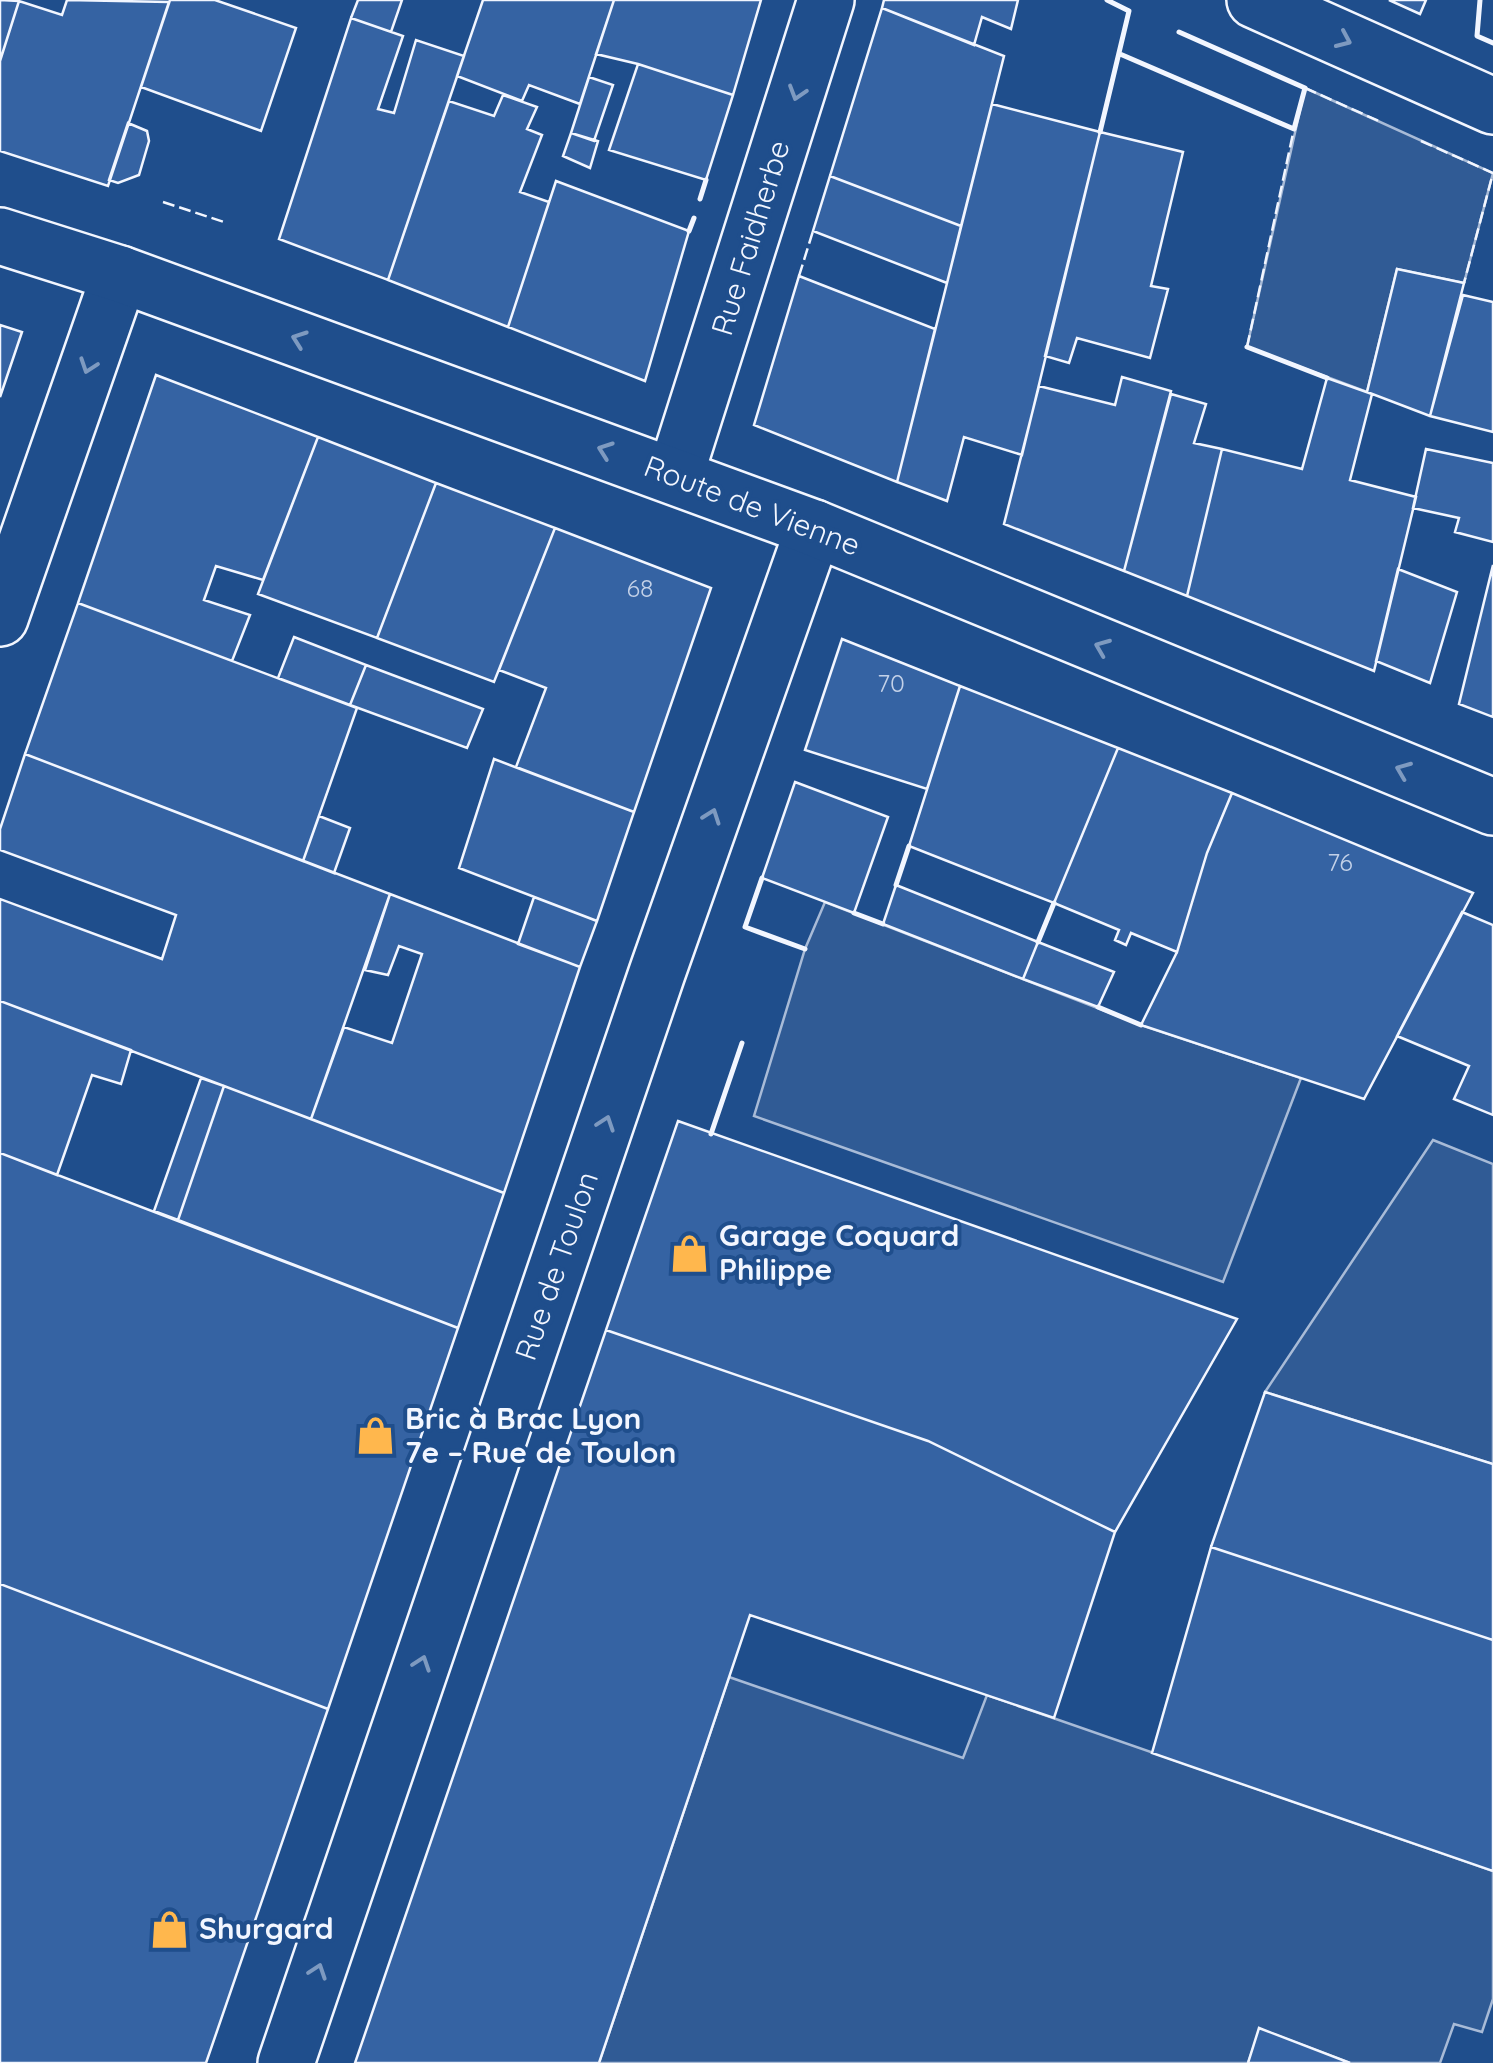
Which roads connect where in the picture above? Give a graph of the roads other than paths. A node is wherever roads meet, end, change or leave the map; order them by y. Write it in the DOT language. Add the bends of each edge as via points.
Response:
graph roads {
  1 [pos="826,0"];
  2 [pos="1255,0"];
  3 [pos="1493,106"];
  4 [pos="0,236"];
  5 [pos="120,274"];
  6 [pos="675,476"];
  7 [pos="814,528"];
  8 [pos="0,618"];
  9 [pos="1493,807"];
  10 [pos="286,2063"];
  1 -- 6 [label="street, Rue Faidherbe, one-way"];
  2 -- 3 [label="street, one-way"];
  4 -- 5 [label="street, Route de Vienne"];
  6 -- 5 [label="street, Route de Vienne, one-way"];
  5 -- 8 [label="street, one-way"];
  6 -- 7 [label="street, Route de Vienne"];
  9 -- 7 [label="street, Route de Vienne, one-way"];
  10 -- 7 [label="street, Rue de Toulon, one-way"];
}
